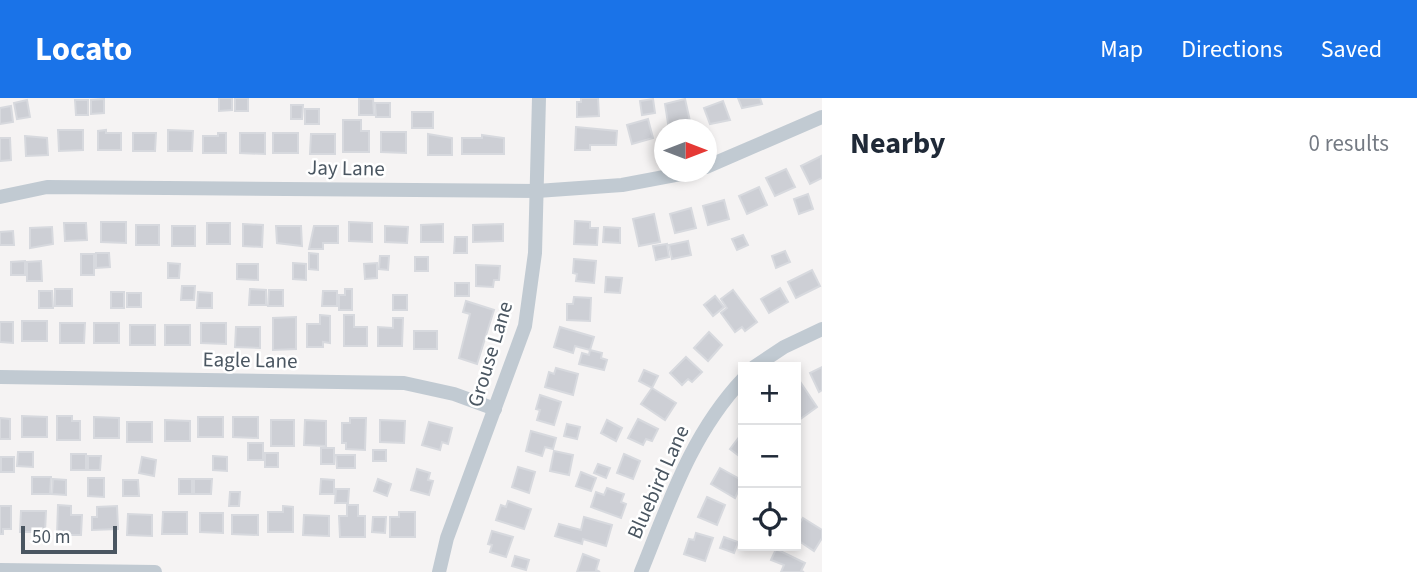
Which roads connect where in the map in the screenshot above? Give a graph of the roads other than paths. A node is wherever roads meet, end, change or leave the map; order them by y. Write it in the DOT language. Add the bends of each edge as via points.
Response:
graph roads {
  1 [pos="539,98"];
  2 [pos="822,117"];
  3 [pos="717,162"];
  4 [pos="654,179"];
  5 [pos="537,191"];
  6 [pos="0,197"];
  7 [pos="822,330"];
  8 [pos="762,362"];
  9 [pos="0,377"];
  10 [pos="738,385"];
  11 [pos="495,409"];
  12 [pos="0,570"];
  13 [pos="155,572"];
  14 [pos="439,572"];
  15 [pos="641,572"];
  1 -- 5 [label="street, Grouse Lane"];
  2 -- 3 [label="street"];
  4 -- 5 [label="street, Jay Lane"];
  5 -- 6 [label="street, Jay Lane" via="47,187"];
  5 -- 11 [label="street, Grouse Lane" via="533,281 525,326"];
  7 -- 8 [label="street"];
  9 -- 11 [label="street, Eagle Lane" via="404,383"];
  10 -- 15 [label="street, Bluebird Lane" via="689,452"];
  11 -- 14 [label="street, Grouse Lane"];
  12 -- 13 [label="street"];
}
